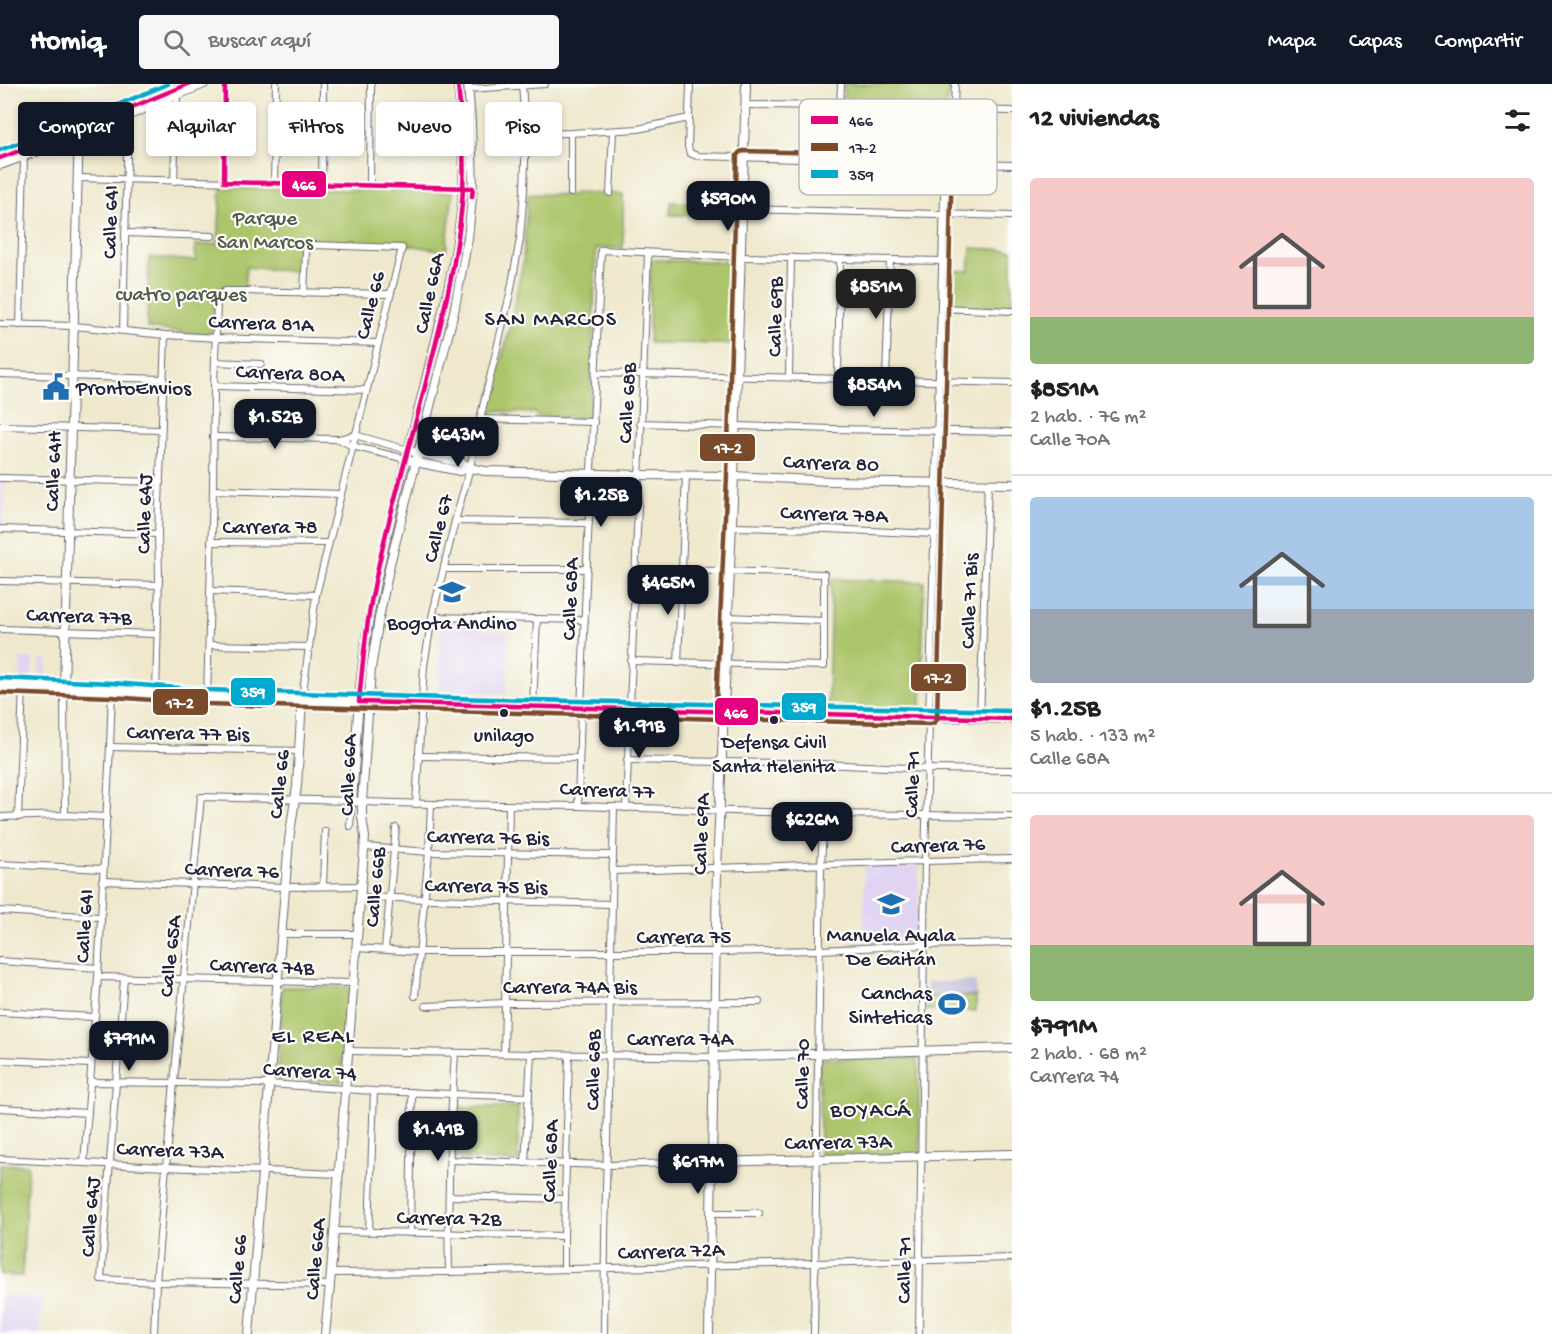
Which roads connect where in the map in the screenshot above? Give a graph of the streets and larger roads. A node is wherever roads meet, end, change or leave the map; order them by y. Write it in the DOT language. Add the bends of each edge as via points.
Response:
graph roads {
  1 [pos="188,84"];
  2 [pos="203,84"];
  3 [pos="225,84"];
  4 [pos="276,84"];
  5 [pos="323,84"];
  6 [pos="371,84"];
  7 [pos="458,84"];
  8 [pos="545,84"];
  9 [pos="690,84"];
  10 [pos="746,84"];
  11 [pos="841,84"];
  12 [pos="955,84"];
  13 [pos="519,85"];
  14 [pos="468,86"];
  15 [pos="177,95"];
  16 [pos="840,99"];
  17 [pos="954,99"];
  18 [pos="521,102"];
  19 [pos="746,105"];
  20 [pos="799,106"];
  21 [pos="134,108"];
  22 [pos="997,111"];
  23 [pos="1012,111"];
  24 [pos="134,113"];
  25 [pos="689,118"];
  26 [pos="613,131"];
  27 [pos="562,133"];
  28 [pos="571,133"];
  29 [pos="18,152"];
  30 [pos="24,156"];
  31 [pos="78,156"];
  32 [pos="127,156"];
  33 [pos="525,156"];
  34 [pos="0,158"];
  35 [pos="744,158"];
  36 [pos="799,160"];
  37 [pos="0,165"];
  38 [pos="997,165"];
  39 [pos="1012,165"];
  40 [pos="78,178"];
  41 [pos="127,180"];
  42 [pos="174,181"];
  43 [pos="224,182"];
  44 [pos="274,183"];
  45 [pos="322,184"];
  46 [pos="370,186"];
  47 [pos="463,188"];
  48 [pos="473,188"];
  49 [pos="571,193"];
  50 [pos="610,193"];
  51 [pos="944,195"];
  52 [pos="742,208"];
  53 [pos="943,213"];
  54 [pos="1012,216"];
  55 [pos="125,233"];
  56 [pos="212,236"];
  57 [pos="648,253"];
  58 [pos="741,257"];
  59 [pos="791,257"];
  60 [pos="840,260"];
  61 [pos="890,260"];
  62 [pos="942,261"];
  63 [pos="304,293"];
  64 [pos="390,294"];
  65 [pos="940,308"];
  66 [pos="1012,310"];
  67 [pos="0,324"];
  68 [pos="20,325"];
  69 [pos="74,326"];
  70 [pos="123,330"];
  71 [pos="165,335"];
  72 [pos="217,338"];
  73 [pos="378,343"];
  74 [pos="215,362"];
  75 [pos="261,364"];
  76 [pos="596,373"];
  77 [pos="0,374"];
  78 [pos="644,374"];
  79 [pos="737,376"];
  80 [pos="72,377"];
  81 [pos="789,377"];
  82 [pos="838,378"];
  83 [pos="163,379"];
  84 [pos="886,380"];
  85 [pos="939,381"];
  86 [pos="1012,382"];
  87 [pos="214,386"];
  88 [pos="366,390"];
  89 [pos="480,419"];
  90 [pos="594,422"];
  91 [pos="640,423"];
  92 [pos="0,426"];
  93 [pos="736,426"];
  94 [pos="71,427"];
  95 [pos="161,430"];
  96 [pos="937,430"];
  97 [pos="1012,432"];
  98 [pos="355,435"];
  99 [pos="213,437"];
  100 [pos="339,439"];
  101 [pos="352,446"];
  102 [pos="408,450"];
  103 [pos="418,453"];
  104 [pos="406,459"];
  105 [pos="416,463"];
  106 [pos="470,468"];
  107 [pos="592,473"];
  108 [pos="639,476"];
  109 [pos="686,476"];
  110 [pos="734,477"];
  111 [pos="0,478"];
  112 [pos="70,480"];
  113 [pos="160,482"];
  114 [pos="936,482"];
  115 [pos="988,483"];
  116 [pos="1012,484"];
  117 [pos="213,490"];
  118 [pos="341,494"];
  119 [pos="455,521"];
  120 [pos="589,523"];
  121 [pos="731,527"];
  122 [pos="0,529"];
  123 [pos="68,531"];
  124 [pos="158,534"];
  125 [pos="934,534"];
  126 [pos="211,542"];
  127 [pos="328,543"];
  128 [pos="444,569"];
  129 [pos="586,569"];
  130 [pos="682,570"];
  131 [pos="729,572"];
  132 [pos="0,581"];
  133 [pos="67,582"];
  134 [pos="158,585"];
  135 [pos="210,591"];
  136 [pos="316,595"];
  137 [pos="432,617"];
  138 [pos="727,617"];
  139 [pos="537,619"];
  140 [pos="585,620"];
  141 [pos="824,621"];
  142 [pos="0,629"];
  143 [pos="66,632"];
  144 [pos="157,634"];
  145 [pos="209,645"];
  146 [pos="309,647"];
  147 [pos="631,661"];
  148 [pos="678,663"];
  149 [pos="725,664"];
  150 [pos="0,685"];
  151 [pos="23,686"];
  152 [pos="64,688"];
  153 [pos="112,690"];
  154 [pos="156,694"];
  155 [pos="207,697"];
  156 [pos="302,699"];
  157 [pos="364,702"];
  158 [pos="422,704"];
  159 [pos="533,707"];
  160 [pos="581,708"];
  161 [pos="629,709"];
  162 [pos="723,712"];
  163 [pos="930,717"];
  164 [pos="980,719"];
  165 [pos="1012,719"];
  166 [pos="111,747"];
  167 [pos="300,751"];
  168 [pos="418,756"];
  169 [pos="579,758"];
  170 [pos="627,760"];
  171 [pos="721,762"];
  172 [pos="928,769"];
  173 [pos="1012,770"];
  174 [pos="201,797"];
  175 [pos="296,800"];
  176 [pos="352,801"];
  177 [pos="362,802"];
  178 [pos="416,804"];
  179 [pos="431,804"];
  180 [pos="508,805"];
  181 [pos="578,806"];
  182 [pos="614,807"];
  183 [pos="626,808"];
  184 [pos="719,810"];
  185 [pos="824,814"];
  186 [pos="65,815"];
  187 [pos="926,815"];
  188 [pos="1012,816"];
  189 [pos="0,817"];
  190 [pos="18,817"];
  191 [pos="107,817"];
  192 [pos="350,826"];
  193 [pos="396,828"];
  194 [pos="325,831"];
  195 [pos="364,847"];
  196 [pos="394,850"];
  197 [pos="429,852"];
  198 [pos="507,853"];
  199 [pos="613,855"];
  200 [pos="1012,859"];
  201 [pos="925,860"];
  202 [pos="0,864"];
  203 [pos="821,865"];
  204 [pos="103,869"];
  205 [pos="717,869"];
  206 [pos="612,871"];
  207 [pos="102,881"];
  208 [pos="193,884"];
  209 [pos="323,886"];
  210 [pos="361,886"];
  211 [pos="285,887"];
  212 [pos="360,897"];
  213 [pos="390,898"];
  214 [pos="424,900"];
  215 [pos="507,902"];
  216 [pos="612,904"];
  217 [pos="0,911"];
  218 [pos="100,917"];
  219 [pos="281,934"];
  220 [pos="357,934"];
  221 [pos="1012,944"];
  222 [pos="924,945"];
  223 [pos="356,948"];
  224 [pos="385,949"];
  225 [pos="820,950"];
  226 [pos="420,951"];
  227 [pos="506,952"];
  228 [pos="715,952"];
  229 [pos="610,953"];
  230 [pos="0,961"];
  231 [pos="98,968"];
  232 [pos="98,977"];
  233 [pos="124,978"];
  234 [pos="184,979"];
  235 [pos="278,982"];
  236 [pos="353,983"];
  237 [pos="415,996"];
  238 [pos="610,1002"];
  239 [pos="759,1002"];
  240 [pos="506,1003"];
  241 [pos="714,1003"];
  242 [pos="426,1006"];
  243 [pos="0,1012"];
  244 [pos="94,1017"];
  245 [pos="1012,1048"];
  246 [pos="348,1051"];
  247 [pos="923,1051"];
  248 [pos="455,1053"];
  249 [pos="504,1054"];
  250 [pos="531,1054"];
  251 [pos="818,1054"];
  252 [pos="569,1055"];
  253 [pos="609,1056"];
  254 [pos="714,1057"];
  255 [pos="0,1059"];
  256 [pos="91,1064"];
  257 [pos="90,1082"];
  258 [pos="117,1083"];
  259 [pos="174,1083"];
  260 [pos="269,1084"];
  261 [pos="345,1088"];
  262 [pos="374,1090"];
  263 [pos="412,1092"];
  264 [pos="452,1094"];
  265 [pos="529,1097"];
  266 [pos="0,1108"];
  267 [pos="88,1113"];
  268 [pos="1012,1154"];
  269 [pos="922,1157"];
  270 [pos="0,1159"];
  271 [pos="450,1160"];
  272 [pos="816,1160"];
  273 [pos="712,1162"];
  274 [pos="84,1163"];
  275 [pos="525,1163"];
  276 [pos="566,1163"];
  277 [pos="109,1164"];
  278 [pos="607,1165"];
  279 [pos="166,1167"];
  280 [pos="262,1171"];
  281 [pos="339,1174"];
  282 [pos="449,1197"];
  283 [pos="565,1200"];
  284 [pos="711,1213"];
  285 [pos="759,1213"];
  286 [pos="334,1231"];
  287 [pos="369,1231"];
  288 [pos="410,1233"];
  289 [pos="448,1233"];
  290 [pos="564,1236"];
  291 [pos="1012,1258"];
  292 [pos="920,1260"];
  293 [pos="815,1263"];
  294 [pos="710,1266"];
  295 [pos="564,1269"];
  296 [pos="605,1269"];
  297 [pos="449,1272"];
  298 [pos="331,1274"];
  299 [pos="156,1282"];
  300 [pos="253,1283"];
  301 [pos="330,1285"];
  302 [pos="154,1334"];
  303 [pos="249,1334"];
  304 [pos="325,1334"];
  305 [pos="604,1334"];
  306 [pos="709,1334"];
  307 [pos="814,1334"];
  308 [pos="919,1334"];
  1 -- 21 [label="street"];
  2 -- 15 [label="street"];
  3 -- 43 [label="street"];
  4 -- 44 [label="street"];
  5 -- 45 [label="street"];
  6 -- 46 [label="street"];
  7 -- 47 [label="street, Calle 66A"];
  8 -- 13 [label="street"];
  9 -- 25 [label="street"];
  10 -- 19 [label="street, Calle 69A"];
  11 -- 16 [label="street"];
  12 -- 17 [label="street"];
  13 -- 14 [label="street"];
  13 -- 18 [label="street, Calle 67"];
  14 -- 48 [label="street, Calle 66A"];
  15 -- 24 [label="street"];
  15 -- 42 [label="street"];
  19 -- 20 [label="street"];
  19 -- 35 [label="street, Calle 69A"];
  22 -- 23 [label="street"];
  25 -- 26 [label="street"];
  25 -- 35 [label="street" via="690,153"];
  26 -- 28 [label="street"];
  26 -- 50 [label="street"];
  27 -- 28 [label="street"];
  28 -- 49 [label="street"];
  29 -- 34 [label="street"];
  30 -- 37 [label="street"];
  30 -- 68 [label="street"];
  31 -- 40 [label="street, Calle 64H"];
  32 -- 41 [label="street, Calle 64I"];
  33 -- 89 [label="street, Calle 67" via="520,239"];
  35 -- 36 [label="street"];
  35 -- 52 [label="street, Calle 69A"];
  38 -- 39 [label="street"];
  40 -- 41 [label="street"];
  40 -- 69 [label="street, Calle 64H"];
  41 -- 42 [label="street"];
  41 -- 55 [label="street, Calle 64I"];
  42 -- 43 [label="street"];
  43 -- 44 [label="street"];
  44 -- 45 [label="street"];
  45 -- 46 [label="street"];
  46 -- 47 [label="street"];
  47 -- 48 [label="street"];
  47 -- 102 [label="street, Calle 66A" via="450,282"];
  48 -- 103 [label="street, Calle 66A" via="458,294"];
  51 -- 53 [label="street, Calle 71"];
  52 -- 53 [label="street"];
  52 -- 58 [label="street, Calle 69A"];
  53 -- 54 [label="street"];
  53 -- 62 [label="street, Calle 71"];
  55 -- 56 [label="street"];
  55 -- 70 [label="street, Calle 64I"];
  57 -- 58 [label="street"];
  57 -- 76 [label="street, Calle 68A" via="601,250"];
  57 -- 78 [label="street, Calle 68B"];
  58 -- 59 [label="street"];
  58 -- 79 [label="street, Calle 69A"];
  59 -- 60 [label="street"];
  59 -- 81 [label="street, Calle 69B"];
  60 -- 61 [label="street"];
  60 -- 82 [label="street"];
  61 -- 62 [label="street"];
  61 -- 84 [label="street"];
  62 -- 65 [label="street, Calle 71"];
  63 -- 64 [label="street"];
  63 -- 64 [label="street, Calle 66" via="306,251 313,245 402,248"];
  63 -- 72 [label="street" via="225,291 218,302"];
  64 -- 73 [label="street, Calle 66"];
  65 -- 66 [label="street"];
  65 -- 85 [label="street, Calle 71"];
  67 -- 68 [label="street, Carrera 81A"];
  68 -- 69 [label="street, Carrera 81A"];
  69 -- 70 [label="street, Carrera 81A"];
  69 -- 80 [label="street, Calle 64H"];
  70 -- 71 [label="street, Carrera 81A"];
  71 -- 72 [label="street, Carrera 81A"];
  71 -- 83 [label="street, Calle 64J"];
  72 -- 73 [label="street, Carrera 81A"];
  72 -- 74 [label="street"];
  73 -- 88 [label="street, Calle 66"];
  74 -- 75 [label="street"];
  74 -- 87 [label="street"];
  76 -- 78 [label="street"];
  76 -- 90 [label="street, Calle 68A"];
  77 -- 80 [label="street"];
  78 -- 79 [label="street"];
  78 -- 91 [label="street, Calle 68B"];
  79 -- 81 [label="street"];
  79 -- 93 [label="street, Calle 69A"];
  80 -- 83 [label="street"];
  80 -- 94 [label="street, Calle 64H"];
  81 -- 82 [label="street"];
  82 -- 84 [label="street"];
  83 -- 95 [label="street, Calle 64J"];
  84 -- 85 [label="street"];
  85 -- 86 [label="street"];
  85 -- 96 [label="street, Calle 71"];
  87 -- 88 [label="street, Carrera 80A"];
  87 -- 99 [label="street"];
  88 -- 98 [label="street, Calle 66"];
  89 -- 90 [label="street"];
  89 -- 106 [label="street, Calle 67"];
  90 -- 107 [label="street, Calle 68A"];
  91 -- 93 [label="street"];
  91 -- 108 [label="street, Calle 68B"];
  92 -- 94 [label="street"];
  93 -- 96 [label="street"];
  93 -- 110 [label="street, Calle 69A"];
  94 -- 95 [label="street"];
  94 -- 112 [label="street, Calle 64H"];
  95 -- 113 [label="street, Calle 64J"];
  96 -- 97 [label="street"];
  96 -- 114 [label="street, Calle 71"];
  98 -- 100 [label="street, Carrera 80"];
  98 -- 101 [label="street, Calle 66"];
  98 -- 102 [label="street, Carrera 80"];
  99 -- 100 [label="street, Carrera 80"];
  99 -- 117 [label="street"];
  100 -- 101 [label="street, Carrera 80"];
  101 -- 104 [label="street, Carrera 80"];
  101 -- 118 [label="street, Calle 66"];
  102 -- 103 [label="street, Carrera 80"];
  102 -- 104 [label="street, Calle 66A"];
  103 -- 105 [label="street, Calle 66A"];
  103 -- 106 [label="street, Carrera 80"];
  104 -- 105 [label="street, Carrera 80"];
  104 -- 157 [label="street, Calle 66A" via="366,633"];
  105 -- 106 [label="street, Carrera 80" via="460,471"];
  105 -- 157 [label="street, Calle 66A" via="384,592"];
  106 -- 107 [label="street, Carrera 80"];
  106 -- 119 [label="street, Calle 67"];
  107 -- 108 [label="street, Carrera 80"];
  107 -- 120 [label="street, Calle 68A"];
  108 -- 109 [label="street, Carrera 80"];
  108 -- 147 [label="street, Calle 68B"];
  109 -- 110 [label="street, Carrera 80"];
  109 -- 130 [label="street"];
  110 -- 114 [label="street, Carrera 80"];
  110 -- 121 [label="street, Calle 69A"];
  111 -- 112 [label="street"];
  112 -- 113 [label="street"];
  112 -- 123 [label="street, Calle 64H"];
  113 -- 124 [label="street, Calle 64J"];
  114 -- 115 [label="street, Carrera 80"];
  114 -- 125 [label="street, Calle 71"];
  115 -- 116 [label="street, Carrera 80"];
  115 -- 164 [label="street, Calle 71 Bis"];
  117 -- 118 [label="street"];
  117 -- 126 [label="street"];
  118 -- 127 [label="street, Calle 66"];
  119 -- 120 [label="street"];
  119 -- 128 [label="street, Calle 67"];
  120 -- 129 [label="street, Calle 68A"];
  121 -- 125 [label="street, Carrera 78A"];
  121 -- 131 [label="street, Calle 69A"];
  122 -- 123 [label="street"];
  123 -- 124 [label="street"];
  123 -- 133 [label="street, Calle 64H"];
  124 -- 134 [label="street, Calle 64J"];
  125 -- 163 [label="street, Calle 71"];
  126 -- 127 [label="street, Carrera 78"];
  126 -- 135 [label="street"];
  127 -- 136 [label="street, Calle 66"];
  128 -- 129 [label="street"];
  128 -- 137 [label="street, Calle 67"];
  129 -- 140 [label="street, Calle 68A"];
  130 -- 131 [label="street"];
  130 -- 148 [label="street"];
  131 -- 138 [label="street, Calle 69A"];
  131 -- 141 [label="street" via="824,574"];
  132 -- 133 [label="street"];
  133 -- 134 [label="street"];
  133 -- 143 [label="street, Calle 64H"];
  134 -- 144 [label="street, Calle 64J"];
  135 -- 136 [label="street"];
  135 -- 145 [label="street"];
  136 -- 146 [label="street, Calle 66"];
  137 -- 139 [label="street"];
  137 -- 158 [label="street, Calle 67"];
  138 -- 141 [label="street"];
  138 -- 149 [label="street, Calle 69A"];
  139 -- 140 [label="street"];
  139 -- 159 [label="street"];
  140 -- 160 [label="street, Calle 68A"];
  141 -- 149 [label="street" via="824,666"];
  142 -- 143 [label="street, Carrera 77B"];
  143 -- 144 [label="street, Carrera 77B"];
  143 -- 152 [label="street, Calle 64H"];
  144 -- 154 [label="street, Calle 64J"];
  145 -- 146 [label="street"];
  145 -- 155 [label="street"];
  146 -- 156 [label="street, Calle 66"];
  147 -- 148 [label="street"];
  147 -- 161 [label="street, Calle 68B"];
  148 -- 149 [label="street"];
  149 -- 162 [label="street, Calle 69A"];
  150 -- 151 [label="street"];
  151 -- 152 [label="street"];
  151 -- 190 [label="street"];
  152 -- 153 [label="street"];
  152 -- 186 [label="street, Calle 64H"];
  153 -- 154 [label="street"];
  153 -- 166 [label="street, Calle 64I"];
  154 -- 155 [label="street"];
  155 -- 156 [label="street"];
  156 -- 157 [label="street"];
  156 -- 167 [label="street, Calle 66"];
  157 -- 158 [label="street"];
  157 -- 176 [label="street, Calle 66A"];
  157 -- 177 [label="street, Calle 66A"];
  158 -- 159 [label="street"];
  158 -- 168 [label="street, Calle 67"];
  159 -- 160 [label="street"];
  160 -- 161 [label="street"];
  160 -- 169 [label="street, Calle 68A"];
  161 -- 162 [label="street"];
  161 -- 170 [label="street, Calle 68B"];
  162 -- 163 [label="street"];
  162 -- 171 [label="street, Calle 69A"];
  163 -- 164 [label="street"];
  163 -- 172 [label="street, Calle 71"];
  164 -- 165 [label="street"];
  166 -- 167 [label="street, Carrera 77 Bis"];
  166 -- 191 [label="street, Calle 64I"];
  167 -- 175 [label="street, Calle 66"];
  168 -- 169 [label="street"];
  168 -- 178 [label="street, Calle 67"];
  169 -- 181 [label="street, Calle 68A"];
  170 -- 171 [label="street"];
  170 -- 183 [label="street, Calle 68B"];
  171 -- 172 [label="street"];
  171 -- 184 [label="street, Calle 69A"];
  172 -- 173 [label="street"];
  172 -- 187 [label="street, Calle 71"];
  174 -- 175 [label="street, Carrera 77"];
  174 -- 208 [label="street, Calle 65A"];
  175 -- 176 [label="street, Carrera 77"];
  175 -- 211 [label="street, Calle 66"];
  176 -- 177 [label="street, Carrera 77"];
  176 -- 192 [label="street, Calle 66A"];
  177 -- 178 [label="street, Carrera 77"];
  177 -- 195 [label="street, Calle 66A"];
  178 -- 179 [label="street, Carrera 77"];
  179 -- 180 [label="street, Carrera 77"];
  179 -- 197 [label="street"];
  180 -- 181 [label="street, Carrera 77"];
  180 -- 198 [label="street"];
  181 -- 182 [label="street, Carrera 77"];
  182 -- 183 [label="street, Carrera 77"];
  182 -- 199 [label="street, Calle 68B"];
  183 -- 184 [label="street, Carrera 77"];
  184 -- 185 [label="street, Carrera 77"];
  184 -- 205 [label="street, Calle 69A"];
  185 -- 187 [label="street, Carrera 77"];
  185 -- 203 [label="street, Calle 70"];
  186 -- 190 [label="street"];
  186 -- 191 [label="street"];
  187 -- 188 [label="street, Carrera 77"];
  187 -- 201 [label="street, Calle 71"];
  189 -- 190 [label="street"];
  191 -- 204 [label="street, Calle 64I"];
  193 -- 196 [label="street, Calle 66B"];
  194 -- 209 [label="street"];
  195 -- 196 [label="street, Carrera 76 Bis"];
  195 -- 210 [label="street, Calle 66A"];
  196 -- 197 [label="street, Carrera 76 Bis"];
  196 -- 213 [label="street, Calle 66B"];
  197 -- 198 [label="street, Carrera 76 Bis"];
  197 -- 214 [label="street"];
  198 -- 199 [label="street, Carrera 76 Bis"];
  198 -- 215 [label="street"];
  199 -- 206 [label="street, Calle 68B"];
  200 -- 201 [label="street, Carrera 76"];
  201 -- 203 [label="street, Carrera 76"];
  201 -- 222 [label="street, Calle 71"];
  202 -- 204 [label="street"];
  203 -- 205 [label="street, Carrera 76"];
  203 -- 225 [label="street, Calle 70"];
  204 -- 207 [label="street, Calle 64I"];
  205 -- 206 [label="street, Carrera 76"];
  205 -- 228 [label="street, Calle 69A"];
  206 -- 216 [label="street, Calle 68B"];
  207 -- 208 [label="street, Carrera 76"];
  207 -- 218 [label="street, Calle 64I"];
  208 -- 211 [label="street, Carrera 76"];
  208 -- 234 [label="street, Calle 65A"];
  209 -- 210 [label="street, Carrera 76"];
  209 -- 211 [label="street, Carrera 76"];
  210 -- 212 [label="street, Calle 66A"];
  211 -- 219 [label="street, Calle 66"];
  212 -- 213 [label="street, Carrera 75 Bis"];
  212 -- 220 [label="street, Calle 66A"];
  213 -- 214 [label="street, Carrera 75 Bis"];
  213 -- 224 [label="street, Calle 66B"];
  214 -- 215 [label="street, Carrera 75 Bis"];
  214 -- 226 [label="street"];
  215 -- 216 [label="street, Carrera 75 Bis"];
  215 -- 227 [label="street"];
  216 -- 229 [label="street, Calle 68B"];
  217 -- 218 [label="street"];
  218 -- 231 [label="street, Calle 64I"];
  219 -- 220 [label="street"];
  219 -- 235 [label="street, Calle 66"];
  220 -- 223 [label="street, Calle 66A"];
  221 -- 222 [label="street, Carrera 75"];
  222 -- 225 [label="street, Carrera 75"];
  222 -- 247 [label="street, Calle 71"];
  223 -- 224 [label="street, Carrera 75"];
  223 -- 236 [label="street, Calle 66A"];
  224 -- 226 [label="street, Carrera 75"];
  225 -- 228 [label="street, Carrera 75"];
  225 -- 251 [label="street, Calle 70"];
  226 -- 227 [label="street, Carrera 75"];
  226 -- 237 [label="street"];
  227 -- 229 [label="street, Carrera 75"];
  227 -- 240 [label="street"];
  228 -- 229 [label="street, Carrera 75"];
  228 -- 241 [label="street, Calle 69A"];
  229 -- 238 [label="street, Calle 68B"];
  230 -- 231 [label="street"];
  231 -- 232 [label="street, Calle 64I"];
  232 -- 233 [label="street, Carrera 74B"];
  232 -- 244 [label="street, Calle 64I"];
  233 -- 234 [label="street, Carrera 74B"];
  233 -- 258 [label="street, Calle 64J"];
  234 -- 235 [label="street, Carrera 74B"];
  234 -- 259 [label="street, Calle 65A"];
  235 -- 236 [label="street, Carrera 74B"];
  235 -- 260 [label="street, Calle 66"];
  236 -- 246 [label="street, Calle 66A"];
  238 -- 240 [label="street, Carrera 74A Bis"];
  238 -- 241 [label="street, Carrera 74A Bis"];
  238 -- 253 [label="street, Calle 68B"];
  239 -- 241 [label="street, Carrera 74A Bis"];
  240 -- 242 [label="street, Carrera 74A Bis"];
  240 -- 249 [label="street"];
  241 -- 254 [label="street, Calle 69A"];
  243 -- 244 [label="street"];
  244 -- 256 [label="street, Calle 64I"];
  245 -- 247 [label="street, Carrera 74A"];
  246 -- 248 [label="street, Carrera 74A"];
  246 -- 261 [label="street, Calle 66A"];
  247 -- 251 [label="street, Carrera 74A"];
  247 -- 269 [label="street, Calle 71"];
  248 -- 249 [label="street, Carrera 74A"];
  248 -- 264 [label="street"];
  249 -- 250 [label="street, Carrera 74A"];
  250 -- 252 [label="street, Carrera 74A"];
  250 -- 265 [label="street"];
  251 -- 254 [label="street, Carrera 74A"];
  251 -- 272 [label="street, Calle 70"];
  252 -- 253 [label="street, Carrera 74A"];
  252 -- 276 [label="street, Calle 68A"];
  253 -- 254 [label="street, Carrera 74A"];
  253 -- 278 [label="street, Calle 68B"];
  254 -- 273 [label="street, Calle 69A"];
  255 -- 256 [label="street"];
  256 -- 257 [label="street, Calle 64I"];
  257 -- 258 [label="street, Carrera 74"];
  257 -- 267 [label="street, Calle 64I"];
  258 -- 259 [label="street, Carrera 74"];
  258 -- 277 [label="street, Calle 64J"];
  259 -- 260 [label="street, Carrera 74"];
  259 -- 279 [label="street, Calle 65A"];
  260 -- 261 [label="street, Carrera 74"];
  260 -- 280 [label="street, Calle 66"];
  261 -- 262 [label="street, Carrera 74"];
  261 -- 281 [label="street, Calle 66A"];
  262 -- 263 [label="street, Carrera 74"];
  262 -- 287 [label="street"];
  263 -- 264 [label="street, Carrera 74"];
  263 -- 288 [label="street"];
  264 -- 265 [label="street, Carrera 74"];
  264 -- 271 [label="street"];
  265 -- 275 [label="street"];
  266 -- 267 [label="street"];
  267 -- 274 [label="street, Calle 64I"];
  268 -- 269 [label="street, Carrera 73A"];
  269 -- 272 [label="street, Carrera 73A"];
  269 -- 292 [label="street, Calle 71"];
  270 -- 274 [label="street, Carrera 73A"];
  271 -- 275 [label="street, Carrera 73A"];
  271 -- 282 [label="street"];
  272 -- 273 [label="street, Carrera 73A"];
  272 -- 293 [label="street, Calle 70"];
  273 -- 278 [label="street, Carrera 73A"];
  273 -- 284 [label="street, Calle 69A"];
  274 -- 277 [label="street, Carrera 73A"];
  275 -- 276 [label="street, Carrera 73A"];
  276 -- 278 [label="street, Carrera 73A"];
  276 -- 283 [label="street, Calle 68A"];
  277 -- 279 [label="street, Carrera 73A"];
  277 -- 299 [label="street, Calle 64J" via="101,1279"];
  278 -- 296 [label="street, Calle 68B"];
  279 -- 280 [label="street, Carrera 73A"];
  279 -- 299 [label="street, Calle 65A"];
  280 -- 281 [label="street, Carrera 73A"];
  280 -- 300 [label="street, Calle 66"];
  281 -- 286 [label="street, Calle 66A"];
  282 -- 283 [label="street"];
  282 -- 289 [label="street"];
  283 -- 290 [label="street, Calle 68A"];
  284 -- 285 [label="street"];
  284 -- 294 [label="street, Calle 69A"];
  286 -- 287 [label="street, Carrera 72B"];
  286 -- 298 [label="street, Calle 66A"];
  287 -- 288 [label="street, Carrera 72B"];
  288 -- 289 [label="street, Carrera 72B"];
  289 -- 290 [label="street, Carrera 72B"];
  289 -- 297 [label="street"];
  290 -- 295 [label="street, Calle 68A"];
  291 -- 292 [label="street, Carrera 72A"];
  292 -- 293 [label="street, Carrera 72A"];
  292 -- 308 [label="street, Calle 71"];
  293 -- 294 [label="street, Carrera 72A"];
  293 -- 307 [label="street, Calle 70"];
  294 -- 296 [label="street, Carrera 72A"];
  294 -- 306 [label="street, Calle 69A"];
  295 -- 296 [label="street, Carrera 72A"];
  295 -- 297 [label="street, Carrera 72A"];
  296 -- 305 [label="street, Calle 68B"];
  297 -- 298 [label="street, Carrera 72A"];
  298 -- 301 [label="street, Calle 66A"];
  299 -- 300 [label="street"];
  299 -- 302 [label="street, Calle 65A"];
  300 -- 301 [label="street"];
  300 -- 303 [label="street, Calle 66"];
  301 -- 304 [label="street, Calle 66A"];
}
